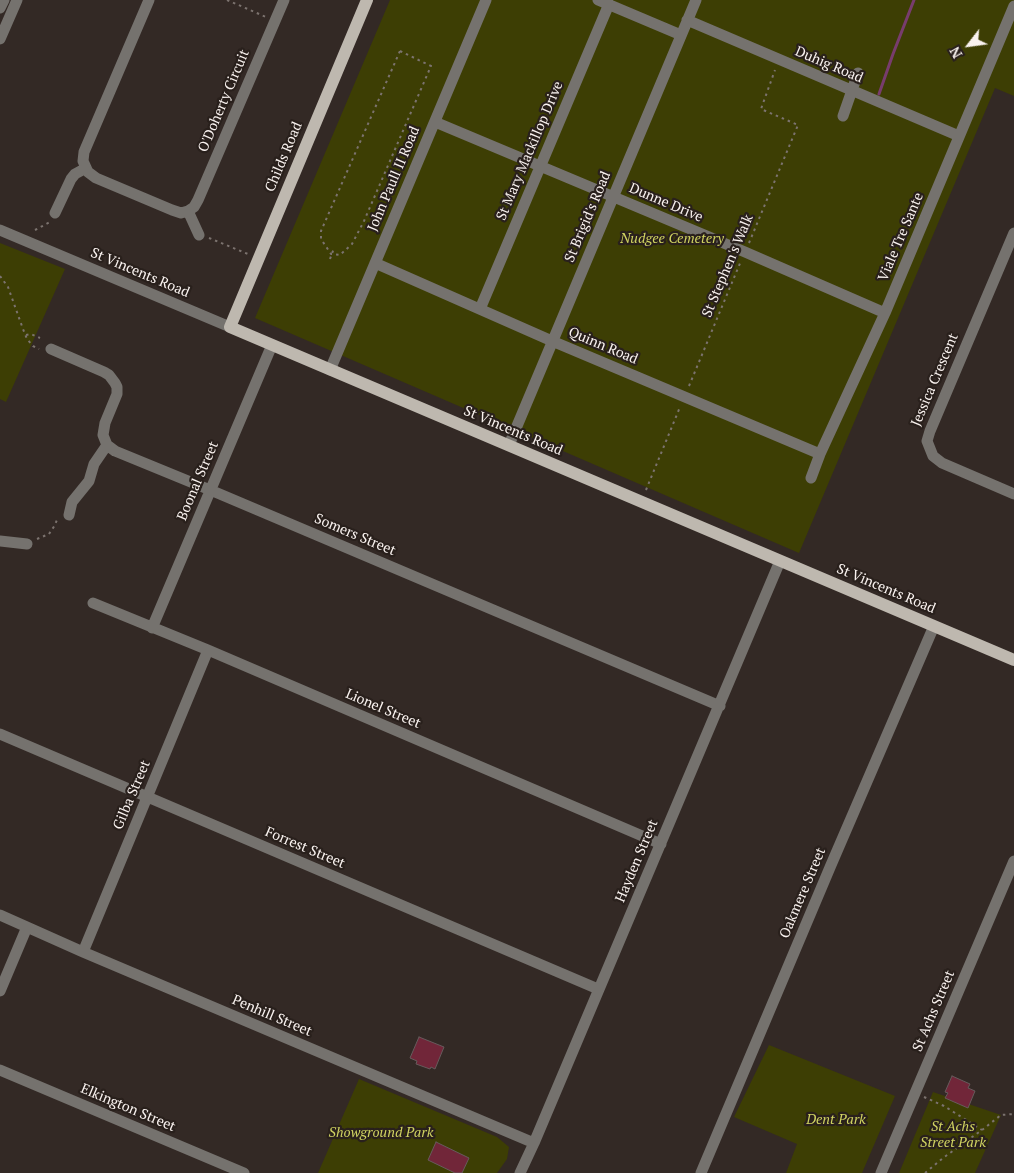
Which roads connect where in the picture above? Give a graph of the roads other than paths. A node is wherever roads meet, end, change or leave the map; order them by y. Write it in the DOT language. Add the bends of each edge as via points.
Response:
graph roads {
  1 [pos="4,0"];
  2 [pos="17,0"];
  3 [pos="150,0"];
  4 [pos="284,0"];
  5 [pos="368,0"];
  6 [pos="486,0"];
  7 [pos="696,0"];
  8 [pos="603,2"];
  9 [pos="1014,6"];
  10 [pos="0,8"];
  11 [pos="687,20"];
  12 [pos="681,35"];
  13 [pos="0,39"];
  14 [pos="858,73"];
  15 [pos="852,91"];
  16 [pos="843,116"];
  17 [pos="435,122"];
  18 [pos="959,136"];
  19 [pos="540,167"];
  20 [pos="86,168"];
  21 [pos="613,198"];
  22 [pos="188,211"];
  23 [pos="55,214"];
  24 [pos="0,230"];
  25 [pos="1014,233"];
  26 [pos="199,236"];
  27 [pos="375,263"];
  28 [pos="480,309"];
  29 [pos="885,313"];
  30 [pos="230,327"];
  31 [pos="552,341"];
  32 [pos="272,345"];
  33 [pos="51,349"];
  34 [pos="330,370"];
  35 [pos="106,445"];
  36 [pos="509,445"];
  37 [pos="820,454"];
  38 [pos="811,478"];
  39 [pos="210,490"];
  40 [pos="1014,494"];
  41 [pos="70,511"];
  42 [pos="0,541"];
  43 [pos="27,544"];
  44 [pos="780,561"];
  45 [pos="93,603"];
  46 [pos="934,626"];
  47 [pos="152,628"];
  48 [pos="208,650"];
  49 [pos="1014,660"];
  50 [pos="720,706"];
  51 [pos="0,734"];
  52 [pos="147,797"];
  53 [pos="661,844"];
  54 [pos="1014,860"];
  55 [pos="0,915"];
  56 [pos="27,927"];
  57 [pos="83,952"];
  58 [pos="598,989"];
  59 [pos="0,991"];
  60 [pos="0,1070"];
  61 [pos="534,1143"];
  62 [pos="244,1173"];
  63 [pos="520,1173"];
  64 [pos="701,1173"];
  65 [pos="881,1173"];
  1 -- 10 [label="street"];
  2 -- 13 [label="street"];
  3 -- 20 [label="street" via="84,152"];
  4 -- 22 [label="street, O'Doherty Circuit" via="198,200"];
  5 -- 30 [label="main road, Childs Road"];
  6 -- 17 [label="street, John Paull II Road"];
  7 -- 11 [label="street, St Brigid's Road"];
  8 -- 12 [label="street"];
  8 -- 19 [label="street, St Mary Mackillop Drive"];
  9 -- 18 [label="street, Viale Tre Sante"];
  11 -- 12 [label="street, St Brigid's Road"];
  11 -- 15 [label="street, Duhig Road"];
  12 -- 21 [label="street, St Brigid's Road"];
  14 -- 15 [label="street"];
  15 -- 16 [label="street"];
  15 -- 18 [label="street, Duhig Road"];
  17 -- 19 [label="street, Dunne Drive"];
  17 -- 27 [label="street, John Paull II Road"];
  18 -- 29 [label="street, Viale Tre Sante"];
  19 -- 21 [label="street, Dunne Drive"];
  19 -- 28 [label="street, St Mary Mackillop Drive"];
  20 -- 22 [label="street" via="96,178 172,210"];
  20 -- 23 [label="street" via="71,179"];
  21 -- 29 [label="street, Dunne Drive"];
  21 -- 31 [label="street, St Brigid's Road"];
  22 -- 26 [label="street"];
  24 -- 30 [label="street, St Vincents Road"];
  25 -- 40 [label="street, Jessica Crescent" via="927,441 932,456 942,463"];
  27 -- 28 [label="street, Quinn Road"];
  27 -- 34 [label="street, John Paull II Road"];
  28 -- 31 [label="street, Quinn Road"];
  29 -- 37 [label="street, Viale Tre Sante"];
  30 -- 32 [label="main road, St Vincents Road"];
  31 -- 36 [label="street, St Brigid's Road"];
  31 -- 37 [label="street, Quinn Road"];
  32 -- 34 [label="main road, St Vincents Road"];
  32 -- 39 [label="street, Boonal Street"];
  33 -- 35 [label="street" via="104,372 115,383 115,399 103,430"];
  34 -- 36 [label="main road, St Vincents Road"];
  35 -- 39 [label="street, Somers Street"];
  35 -- 41 [label="street" via="88,481 72,502"];
  36 -- 44 [label="main road, St Vincents Road"];
  37 -- 38 [label="street, Viale Tre Sante"];
  39 -- 47 [label="street, Boonal Street"];
  39 -- 50 [label="street, Somers Street"];
  42 -- 43 [label="street"];
  44 -- 46 [label="main road, St Vincents Road"];
  44 -- 50 [label="street, Hayden Street"];
  45 -- 47 [label="street, Lionel Street"];
  46 -- 49 [label="main road, St Vincents Road"];
  46 -- 64 [label="street, Oakmere Street"];
  47 -- 48 [label="street, Lionel Street"];
  48 -- 52 [label="street, Gilba Street"];
  48 -- 53 [label="street, Lionel Street"];
  50 -- 53 [label="street, Hayden Street"];
  51 -- 52 [label="street, Forrest Street"];
  52 -- 57 [label="street, Gilba Street"];
  52 -- 58 [label="street, Forrest Street"];
  53 -- 58 [label="street, Hayden Street"];
  54 -- 65 [label="street, St Achs Street"];
  55 -- 56 [label="street, Penhill Street"];
  56 -- 57 [label="street, Penhill Street"];
  56 -- 59 [label="street"];
  57 -- 61 [label="street, Penhill Street"];
  58 -- 61 [label="street, Hayden Street"];
  60 -- 62 [label="street, Elkington Street"];
  61 -- 63 [label="street, Hayden Street"];
}
